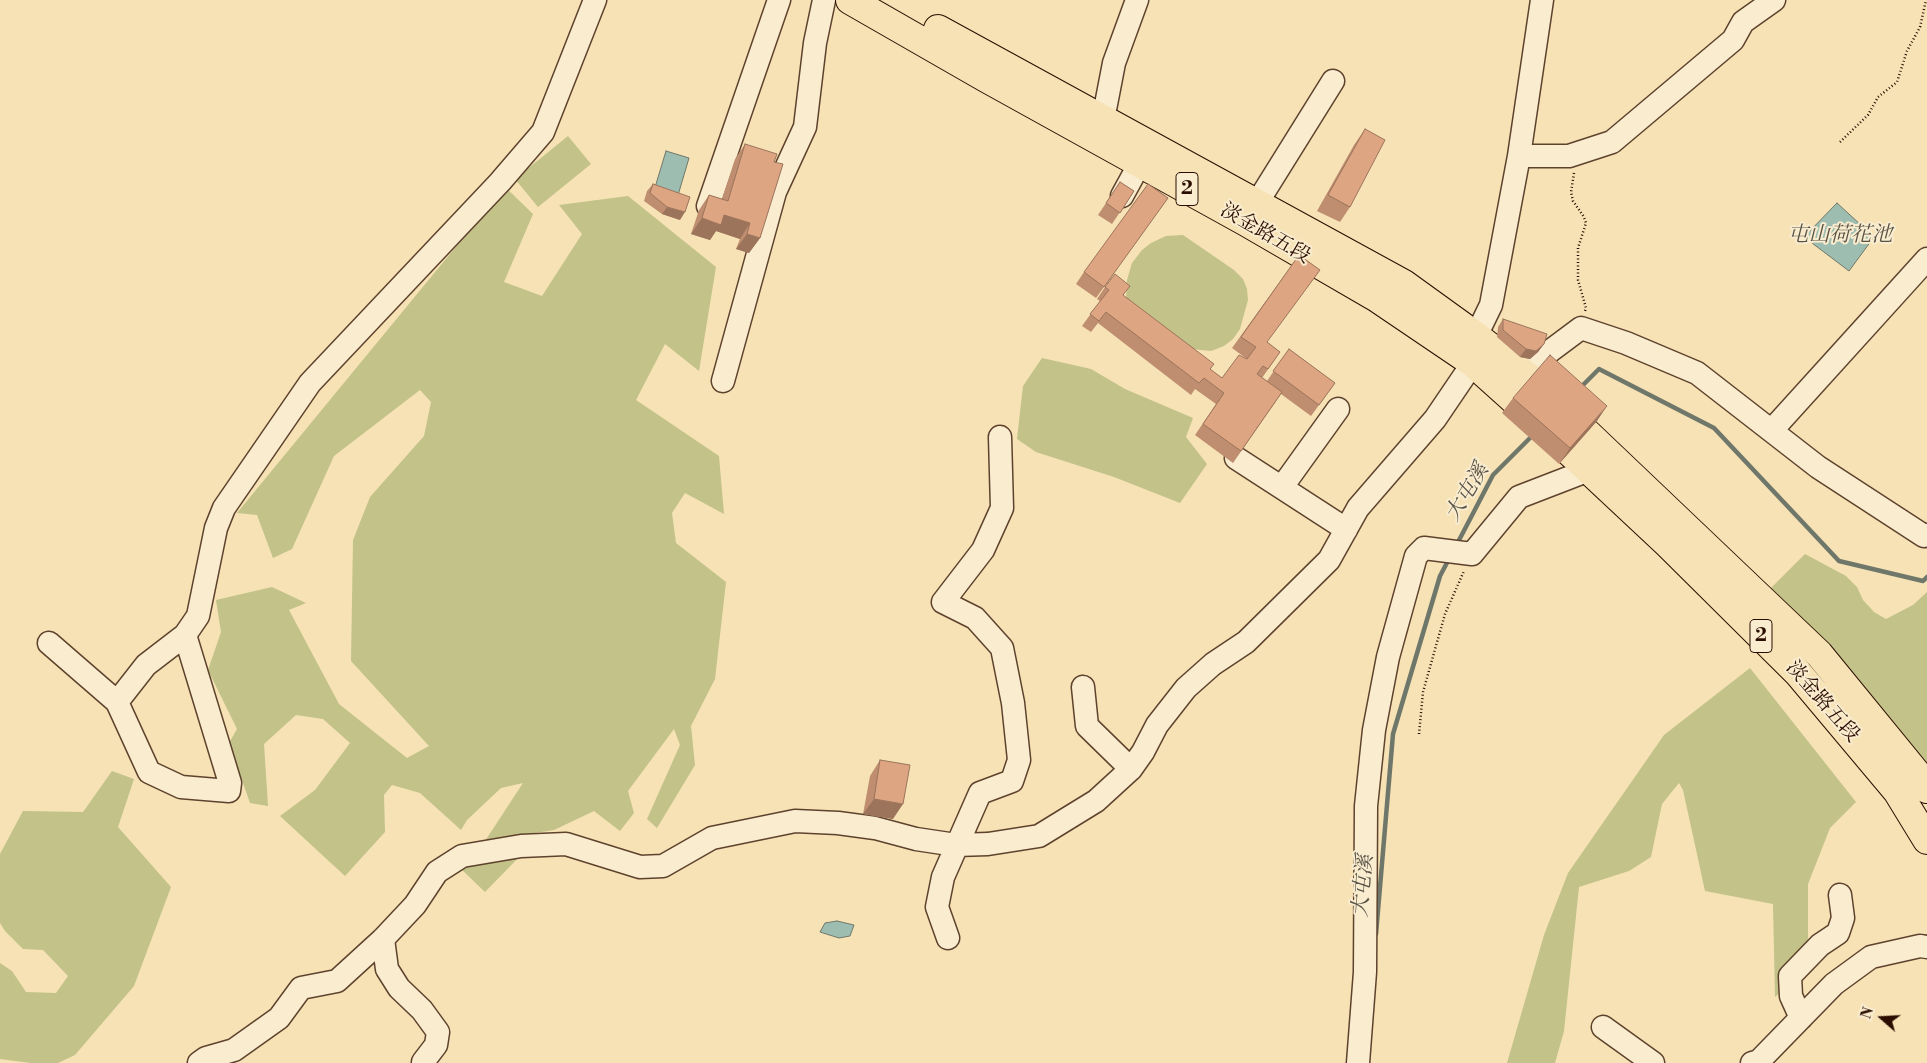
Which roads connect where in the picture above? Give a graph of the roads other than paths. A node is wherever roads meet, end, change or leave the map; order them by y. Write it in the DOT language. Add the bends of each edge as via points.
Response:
graph roads {
  1 [pos="595,0"];
  2 [pos="779,0"];
  3 [pos="824,0"];
  4 [pos="850,0"];
  5 [pos="884,0"];
  6 [pos="1137,0"];
  7 [pos="1542,0"];
  8 [pos="1774,0"];
  9 [pos="1333,81"];
  10 [pos="1103,120"];
  11 [pos="1519,156"];
  12 [pos="1140,163"];
  13 [pos="1122,196"];
  14 [pos="1257,203"];
  15 [pos="708,206"];
  16 [pos="1286,232"];
  17 [pos="1927,259"];
  18 [pos="1476,336"];
  19 [pos="1472,364"];
  20 [pos="723,381"];
  21 [pos="1520,382"];
  22 [pos="1338,409"];
  23 [pos="1772,430"];
  24 [pos="1000,437"];
  25 [pos="1583,452"];
  26 [pos="1236,458"];
  27 [pos="1282,487"];
  28 [pos="1346,530"];
  29 [pos="1927,535"];
  30 [pos="185,635"];
  31 [pos="49,643"];
  32 [pos="1083,687"];
  33 [pos="117,702"];
  34 [pos="1131,769"];
  35 [pos="1927,789"];
  36 [pos="1927,840"];
  37 [pos="956,845"];
  38 [pos="1840,895"];
  39 [pos="948,938"];
  40 [pos="383,939"];
  41 [pos="1927,947"];
  42 [pos="1801,1018"];
  43 [pos="1603,1027"];
  44 [pos="423,1062"];
  45 [pos="199,1063"];
  46 [pos="1358,1063"];
  47 [pos="1653,1063"];
  48 [pos="1752,1063"];
  1 -- 30 [label="street" via="543,132 500,182 310,383 224,508 216,528 198,616"];
  2 -- 15 [label="street"];
  3 -- 20 [label="street" via="805,127 774,192"];
  4 -- 12 [label="main road, 淡金路五段 / 2"];
  5 -- 10 [label="main road, 淡金路五段 / 2"];
  6 -- 10 [label="street" via="1114,63"];
  7 -- 11 [label="street"];
  8 -- 11 [label="street" via="1743,22 1733,40 1612,142 1569,156"];
  9 -- 14 [label="street"];
  10 -- 14 [label="main road, 淡金路五段 / 2"];
  11 -- 18 [label="street" via="1491,305"];
  12 -- 13 [label="street"];
  12 -- 16 [label="main road, 淡金路五段 / 2"];
  14 -- 16 [label="main road, 淡金路五段 / 2"];
  16 -- 18 [label="main road, 淡金路五段 / 2" via="1404,284"];
  16 -- 19 [label="main road, 淡金路五段 / 2"];
  17 -- 23 [label="street"];
  18 -- 19 [label="street"];
  18 -- 21 [label="main road, 淡金路五段 / 2"];
  19 -- 21 [label="main road, 淡金路五段 / 2"];
  19 -- 28 [label="street" via="1435,419 1358,508"];
  21 -- 23 [label="street" via="1581,328 1697,373"];
  21 -- 25 [label="main road, 2"];
  22 -- 27 [label="street"];
  23 -- 29 [label="street" via="1818,467"];
  24 -- 37 [label="street" via="1002,508 983,550 943,602 975,618 1002,648 1013,703 1019,760 1012,781 980,793"];
  25 -- 35 [label="main road, 淡金路五段 / 2" via="1819,654"];
  25 -- 36 [label="main road, 淡金路五段 / 2" via="1668,544 1798,673 1898,791"];
  25 -- 46 [label="street" via="1519,497 1467,553 1424,548 1416,556 1388,657 1374,730 1366,806 1365,972"];
  26 -- 27 [label="street"];
  27 -- 28 [label="street"];
  28 -- 34 [label="street" via="1329,560 1246,642 1213,664 1186,688 1157,725"];
  30 -- 33 [label="street" via="146,665"];
  30 -- 33 [label="street" via="230,783 229,792 181,787 149,772"];
  31 -- 33 [label="street"];
  32 -- 34 [label="street" via="1087,726"];
  34 -- 37 [label="street" via="1096,801 1039,836"];
  37 -- 39 [label="street" via="942,878 937,907"];
  37 -- 40 [label="street" via="875,828 795,821 712,838 663,866 640,867 566,844 490,850 462,856 437,872 415,905"];
  38 -- 42 [label="street" via="1843,918 1838,933 1820,945 1790,976 1791,996"];
  40 -- 44 [label="street" via="387,968 399,988 422,1010 438,1032 436,1045"];
  40 -- 45 [label="street" via="337,981 301,988 279,1018 234,1050"];
  41 -- 42 [label="street" via="1871,957 1834,984"];
  42 -- 48 [label="street" via="1760,1061"];
  43 -- 47 [label="street"];
}
